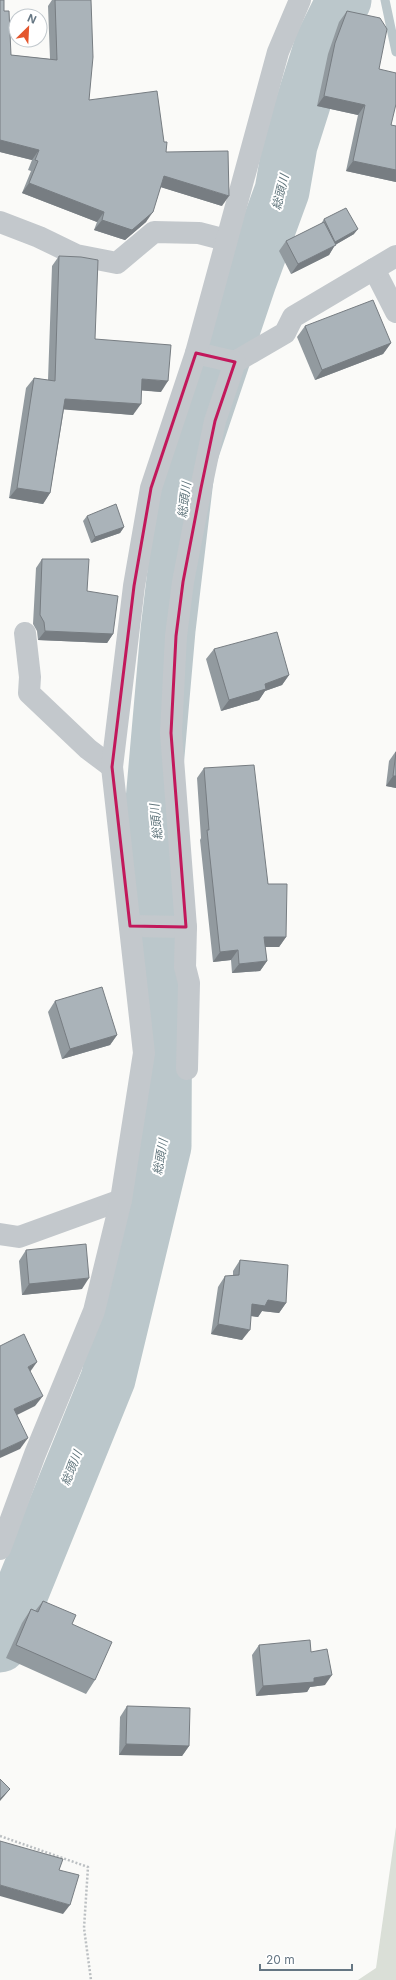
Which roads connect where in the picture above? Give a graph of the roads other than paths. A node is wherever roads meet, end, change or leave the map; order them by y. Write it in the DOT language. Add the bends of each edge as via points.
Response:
graph roads {
  1 [pos="300,0"];
  2 [pos="0,222"];
  3 [pos="226,240"];
  4 [pos="396,256"];
  5 [pos="374,270"];
  6 [pos="396,312"];
  7 [pos="196,352"];
  8 [pos="235,362"];
  9 [pos="25,633"];
  10 [pos="112,767"];
  11 [pos="130,926"];
  12 [pos="186,927"];
  13 [pos="187,1069"];
  14 [pos="121,1200"];
  15 [pos="0,1234"];
  16 [pos="0,1549"];
  1 -- 3 [label="street" via="278,52"];
  2 -- 3 [label="street" via="39,237 76,256 117,262 154,232 199,234"];
  3 -- 7 [label="street"];
  4 -- 5 [label="street"];
  5 -- 6 [label="street"];
  5 -- 8 [label="street" via="293,317 285,333"];
  7 -- 8 [label="street"];
  7 -- 10 [label="street" via="151,488 134,586"];
  8 -- 12 [label="street" via="215,421 202,481 183,582 176,636 171,733"];
  9 -- 10 [label="street" via="30,677 29,694 88,749"];
  10 -- 11 [label="street"];
  11 -- 12 [label="street"];
  11 -- 14 [label="street" via="144,1053"];
  12 -- 13 [label="street" via="185,967 189,983"];
  14 -- 15 [label="street" via="19,1237"];
  14 -- 16 [label="street" via="94,1310 35,1454"];
}
